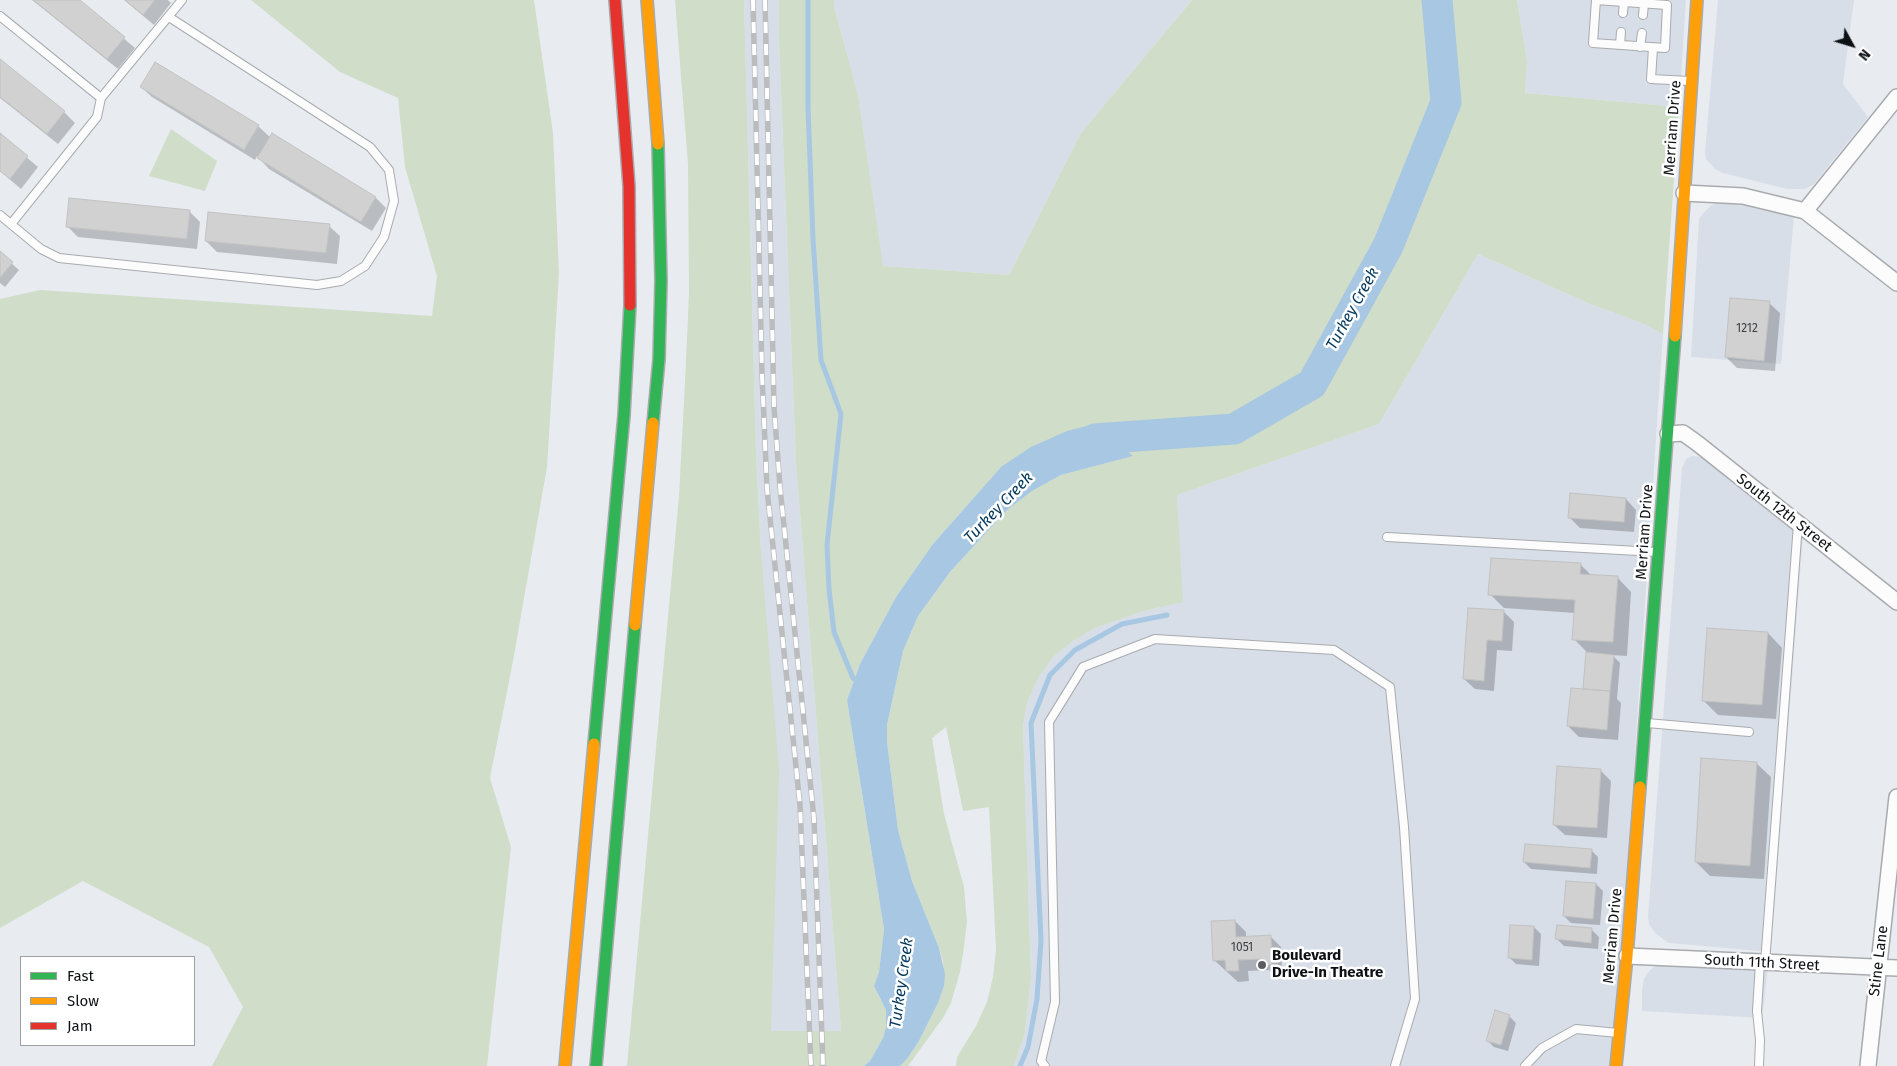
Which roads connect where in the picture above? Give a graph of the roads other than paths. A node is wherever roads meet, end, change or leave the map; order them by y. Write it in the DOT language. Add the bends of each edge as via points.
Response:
graph roads {
  1 [pos="182,0"];
  2 [pos="616,0"];
  3 [pos="647,0"];
  4 [pos="1697,0"];
  5 [pos="1624,2"];
  6 [pos="1649,3"];
  7 [pos="1623,13"];
  8 [pos="1643,15"];
  9 [pos="0,16"];
  10 [pos="169,17"];
  11 [pos="1621,32"];
  12 [pos="1642,33"];
  13 [pos="1620,45"];
  14 [pos="1640,47"];
  15 [pos="1653,48"];
  16 [pos="1691,81"];
  17 [pos="1897,97"];
  18 [pos="101,98"];
  19 [pos="1684,192"];
  20 [pos="1805,211"];
  21 [pos="0,215"];
  22 [pos="11,224"];
  23 [pos="1897,283"];
  24 [pos="1668,434"];
  25 [pos="1798,524"];
  26 [pos="1387,537"];
  27 [pos="1658,552"];
  28 [pos="1897,602"];
  29 [pos="1645,723"];
  30 [pos="1749,732"];
  31 [pos="1897,797"];
  32 [pos="1627,956"];
  33 [pos="1763,963"];
  34 [pos="1897,968"];
  35 [pos="1879,969"];
  36 [pos="1618,1033"];
  37 [pos="566,1066"];
  38 [pos="596,1066"];
  39 [pos="1046,1066"];
  40 [pos="1395,1066"];
  41 [pos="1525,1066"];
  42 [pos="1616,1066"];
  43 [pos="1759,1066"];
  44 [pos="1868,1066"];
  1 -- 10 [label="lane"];
  2 -- 37 [label="main road" via="630,186 630,308 624,415"];
  3 -- 38 [label="main road" via="658,134 662,281 659,359"];
  4 -- 16 [label="main road, Merriam Drive"];
  5 -- 6 [label="lane"];
  5 -- 7 [label="lane"];
  5 -- 13 [label="lane" via="1596,0 1592,44"];
  6 -- 8 [label="lane"];
  6 -- 15 [label="lane" via="1667,5 1665,48"];
  9 -- 18 [label="lane"];
  10 -- 18 [label="lane"];
  10 -- 22 [label="lane" via="370,147 390,170 394,200 384,237 365,266 341,281 317,285 59,258 41,249"];
  11 -- 13 [label="lane"];
  12 -- 14 [label="lane"];
  13 -- 14 [label="lane"];
  14 -- 15 [label="lane"];
  15 -- 16 [label="lane" via="1652,79"];
  16 -- 19 [label="main road, Merriam Drive"];
  17 -- 20 [label="street"];
  18 -- 22 [label="lane" via="97,117"];
  19 -- 20 [label="street" via="1743,196"];
  19 -- 24 [label="main road, Merriam Drive"];
  20 -- 23 [label="street"];
  21 -- 22 [label="lane"];
  24 -- 25 [label="street, South 12th Street" via="1683,433"];
  24 -- 27 [label="main road, Merriam Drive"];
  25 -- 28 [label="street, South 12th Street"];
  25 -- 33 [label="lane"];
  26 -- 27 [label="lane"];
  27 -- 29 [label="main road, Merriam Drive"];
  29 -- 30 [label="lane"];
  29 -- 32 [label="main road, Merriam Drive"];
  31 -- 35 [label="street, Stine Lane"];
  32 -- 33 [label="street, South 11th Street"];
  32 -- 36 [label="main road, Merriam Drive"];
  33 -- 35 [label="street, South 11th Street"];
  33 -- 43 [label="lane" via="1757,1012"];
  34 -- 35 [label="street, South 11th Street"];
  35 -- 44 [label="street, Stine Lane"];
  36 -- 41 [label="lane" via="1576,1030 1542,1048"];
  36 -- 42 [label="main road, Merriam Drive"];
  39 -- 40 [label="lane" via="1041,1061 1055,1002 1049,722 1083,668 1154,639 1334,650 1390,687 1404,827 1415,999"];
}
